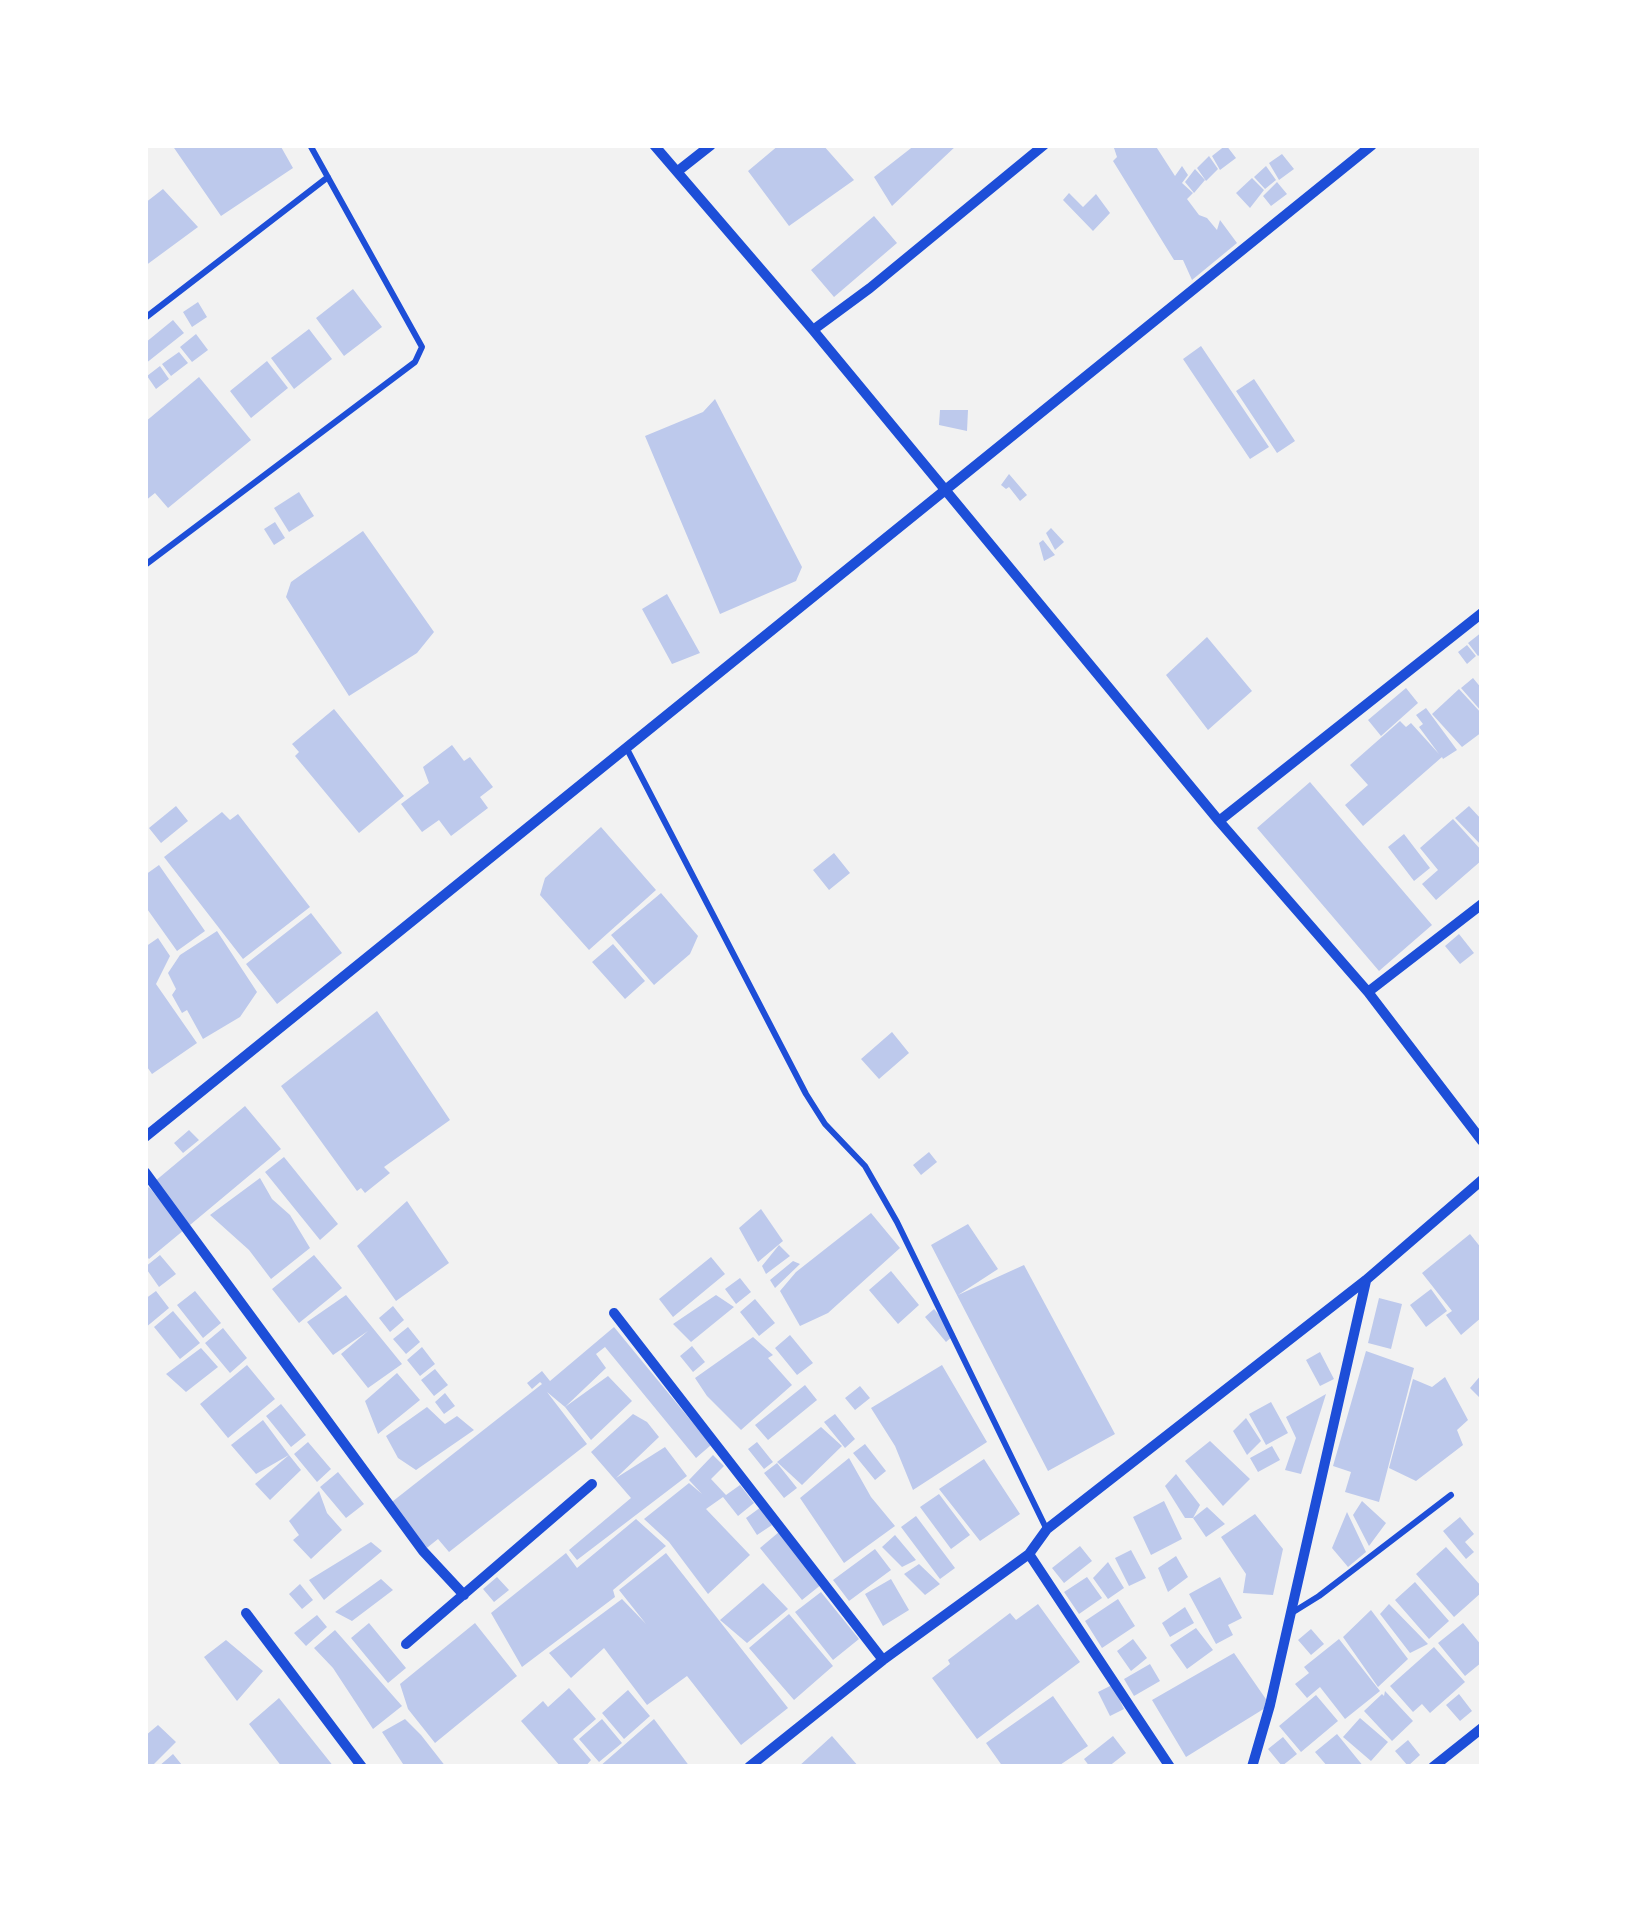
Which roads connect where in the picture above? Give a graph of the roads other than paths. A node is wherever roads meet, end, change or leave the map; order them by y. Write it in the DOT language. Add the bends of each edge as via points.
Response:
graph roads {
  1 [pos="310,145"];
  2 [pos="654,145"];
  3 [pos="712,145"];
  4 [pos="1044,145"];
  5 [pos="1372,145"];
  6 [pos="678,171"];
  7 [pos="328,177"];
  8 [pos="145,318"];
  9 [pos="813,330"];
  10 [pos="946,492"];
  11 [pos="145,565"];
  12 [pos="1482,613"];
  13 [pos="627,749"];
  14 [pos="1218,821"];
  15 [pos="1482,904"];
  16 [pos="1368,992"];
  17 [pos="145,1137"];
  18 [pos="1482,1141"];
  19 [pos="145,1172"];
  20 [pos="1482,1180"];
  21 [pos="1366,1280"];
  22 [pos="614,1312"];
  23 [pos="592,1484"];
  24 [pos="1451,1495"];
  25 [pos="1047,1529"];
  26 [pos="1029,1554"];
  27 [pos="464,1594"];
  28 [pos="246,1612"];
  29 [pos="1289,1614"];
  30 [pos="406,1644"];
  31 [pos="883,1660"];
  32 [pos="1482,1728"];
  33 [pos="362,1767"];
  34 [pos="749,1767"];
  35 [pos="1170,1767"];
  36 [pos="1252,1767"];
  37 [pos="1433,1767"];
  1 -- 7 [label="lane"];
  2 -- 6 [label="street"];
  3 -- 6 [label="street"];
  4 -- 9 [label="street"];
  5 -- 10 [label="street"];
  6 -- 9 [label="street"];
  7 -- 8 [label="lane"];
  7 -- 11 [label="lane" via="422,347 415,362"];
  9 -- 10 [label="street"];
  10 -- 13 [label="street"];
  10 -- 14 [label="street"];
  12 -- 14 [label="street"];
  13 -- 17 [label="street"];
  13 -- 25 [label="lane" via="806,1094 864,1166 897,1222"];
  14 -- 16 [label="street"];
  15 -- 16 [label="street"];
  16 -- 18 [label="street"];
  19 -- 27 [label="street" via="423,1551"];
  20 -- 21 [label="street"];
  21 -- 25 [label="street"];
  21 -- 29 [label="street"];
  22 -- 31 [label="street"];
  23 -- 27 [label="street"];
  24 -- 29 [label="lane"];
  25 -- 26 [label="street"];
  26 -- 31 [label="street"];
  26 -- 35 [label="street"];
  27 -- 30 [label="street"];
  28 -- 33 [label="street"];
  29 -- 36 [label="street"];
  31 -- 34 [label="street"];
  32 -- 37 [label="street"];
}
